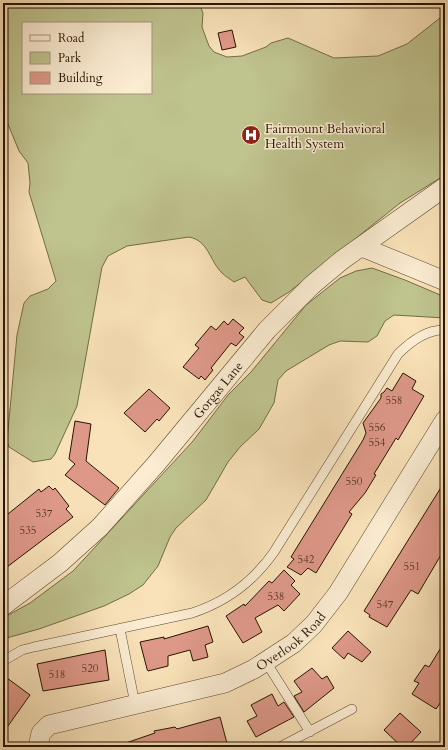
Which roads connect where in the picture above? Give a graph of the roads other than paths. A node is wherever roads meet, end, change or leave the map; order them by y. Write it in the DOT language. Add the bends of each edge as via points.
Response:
graph roads {
  1 [pos="445,187"];
  2 [pos="362,247"];
  3 [pos="445,281"];
  4 [pos="445,330"];
  5 [pos="445,420"];
  6 [pos="3,606"];
  7 [pos="120,629"];
  8 [pos="3,661"];
  9 [pos="266,662"];
  10 [pos="135,704"];
  11 [pos="352,709"];
  12 [pos="310,732"];
  13 [pos="40,740"];
  14 [pos="280,747"];
  1 -- 2 [label="street, Gorgas Lane"];
  2 -- 3 [label="street"];
  2 -- 6 [label="street, Gorgas Lane" via="324,274 290,306 100,527 60,563"];
  4 -- 7 [label="lane" via="420,337 398,354 274,552 251,579 211,607"];
  5 -- 9 [label="street, Overlook Road" via="331,604 304,634"];
  7 -- 8 [label="lane" via="22,650"];
  7 -- 10 [label="lane"];
  9 -- 10 [label="street, Overlook Road" via="225,683"];
  9 -- 12 [label="lane"];
  10 -- 13 [label="street, Overlook Road" via="56,722 49,725"];
  11 -- 12 [label="lane"];
  12 -- 14 [label="lane"];
}
